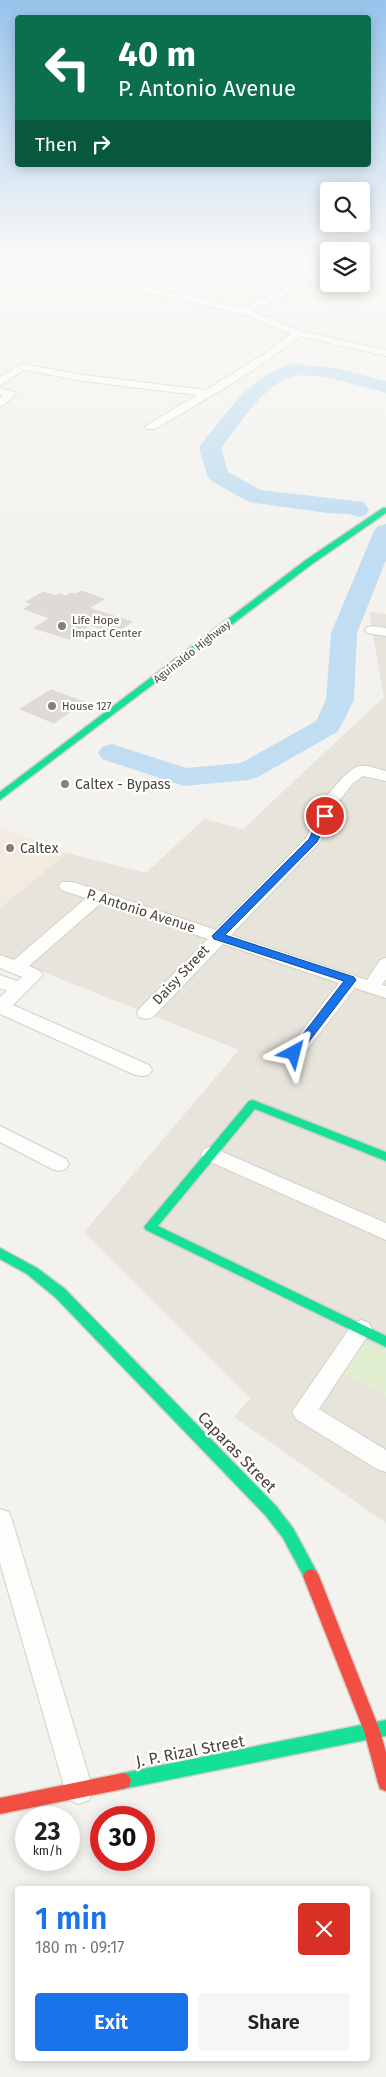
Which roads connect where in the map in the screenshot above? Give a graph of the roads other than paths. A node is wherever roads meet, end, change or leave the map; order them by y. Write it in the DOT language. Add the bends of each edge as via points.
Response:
graph roads {
  1 [pos="270,355"];
  2 [pos="0,382"];
  3 [pos="0,390"];
  4 [pos="208,393"];
  5 [pos="0,403"];
  6 [pos="151,427"];
  7 [pos="386,510"];
  8 [pos="383,770"];
  9 [pos="0,797"];
  10 [pos="67,886"];
  11 [pos="98,898"];
  12 [pos="218,936"];
  13 [pos="8,964"];
  14 [pos="386,964"];
  15 [pos="351,980"];
  16 [pos="0,981"];
  17 [pos="19,989"];
  18 [pos="379,989"];
  19 [pos="0,1007"];
  20 [pos="146,1013"];
  21 [pos="294,1053"];
  22 [pos="142,1070"];
  23 [pos="0,1133"];
  24 [pos="211,1154"];
  25 [pos="386,1157"];
  26 [pos="59,1164"];
  27 [pos="386,1232"];
  28 [pos="0,1253"];
  29 [pos="360,1329"];
  30 [pos="386,1342"];
  31 [pos="386,1462"];
  32 [pos="0,1520"];
  33 [pos="386,1728"];
  34 [pos="372,1731"];
  35 [pos="386,1783"];
  36 [pos="79,1790"];
  37 [pos="0,1806"];
  1 -- 4 [label="street"];
  2 -- 4 [label="street" via="22,368"];
  3 -- 5 [label="street" via="11,394"];
  4 -- 6 [label="street"];
  7 -- 9 [label="main road, Aguinaldo Highway" via="309,562"];
  8 -- 12 [label="street, Daisy Street" via="359,772 348,780 332,800 313,840"];
  10 -- 11 [label="street, P. Antonio Avenue"];
  11 -- 12 [label="street, P. Antonio Avenue"];
  11 -- 13 [label="street"];
  12 -- 15 [label="street, P. Antonio Avenue"];
  12 -- 20 [label="street, Daisy Street"];
  13 -- 17 [label="street" via="34,975"];
  14 -- 18 [label="street"];
  15 -- 18 [label="street, P. Antonio Avenue"];
  15 -- 21 [label="street"];
  16 -- 17 [label="street"];
  17 -- 19 [label="street"];
  19 -- 22 [label="street"];
  23 -- 26 [label="street"];
  24 -- 25 [label="main road" via="253,1104"];
  24 -- 27 [label="street"];
  24 -- 29 [label="main road" via="150,1227"];
  28 -- 34 [label="main road, Caparas Street" via="41,1276 60,1293 271,1511 288,1533 310,1574"];
  29 -- 30 [label="main road"];
  29 -- 31 [label="street" via="304,1412"];
  32 -- 36 [label="street"];
  33 -- 34 [label="main road, J. P. Rizal Street"];
  34 -- 35 [label="main road, Caparas Street"];
  34 -- 36 [label="main road, J. P. Rizal Street"];
  36 -- 37 [label="main road, J. P. Rizal Street"];
}
